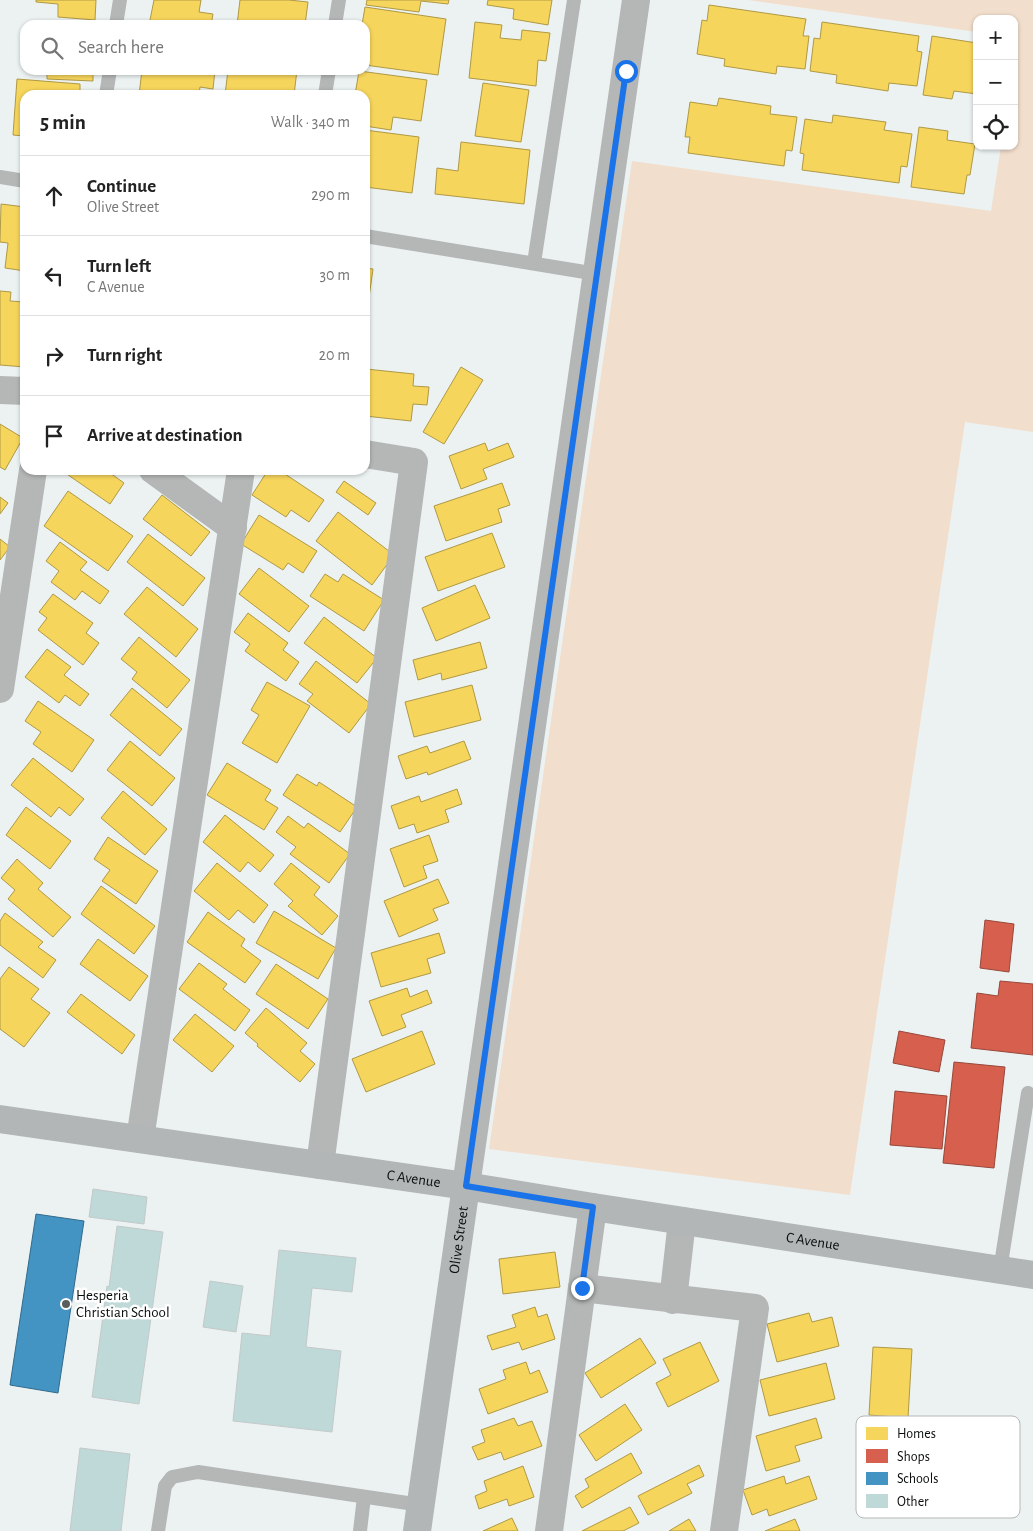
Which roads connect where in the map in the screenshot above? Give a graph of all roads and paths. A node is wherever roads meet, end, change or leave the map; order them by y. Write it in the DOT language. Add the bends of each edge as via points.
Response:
graph roads {
  1 [pos="120,0"];
  2 [pos="339,0"];
  3 [pos="574,0"];
  4 [pos="636,0"];
  5 [pos="117,20"];
  6 [pos="336,20"];
  7 [pos="109,75"];
  8 [pos="328,75"];
  9 [pos="107,90"];
  10 [pos="326,90"];
  11 [pos="0,177"];
  12 [pos="20,180"];
  13 [pos="370,237"];
  14 [pos="534,264"];
  15 [pos="597,274"];
  16 [pos="0,390"];
  17 [pos="20,391"];
  18 [pos="370,455"];
  19 [pos="32,475"];
  20 [pos="160,475"];
  21 [pos="240,475"];
  22 [pos="233,528"];
  23 [pos="0,689"];
  24 [pos="1028,1093"];
  25 [pos="0,1119"];
  26 [pos="140,1139"];
  27 [pos="320,1165"];
  28 [pos="466,1186"];
  29 [pos="593,1207"];
  30 [pos="682,1221"];
  31 [pos="1000,1270"];
  32 [pos="1033,1275"];
  33 [pos="582,1288"];
  34 [pos="673,1300"];
  35 [pos="364,1497"];
  36 [pos="419,1518"];
  37 [pos="158,1531"];
  38 [pos="360,1531"];
  39 [pos="549,1531"];
  40 [pos="724,1531"];
  1 -- 5 [label="lane"];
  2 -- 6 [label="lane"];
  3 -- 14 [label="lane"];
  4 -- 15 [label="street, Olive Street"];
  7 -- 9 [label="lane"];
  8 -- 10 [label="lane"];
  11 -- 12 [label="lane"];
  13 -- 14 [label="lane"];
  14 -- 15 [label="lane"];
  15 -- 28 [label="street, Olive Street"];
  16 -- 17 [label="street"];
  18 -- 27 [label="street" via="414,462"];
  19 -- 23 [label="street"];
  20 -- 22 [label="street"];
  21 -- 22 [label="street"];
  22 -- 26 [label="street"];
  24 -- 31 [label="lane"];
  25 -- 26 [label="street, C Avenue"];
  26 -- 27 [label="street, C Avenue"];
  27 -- 28 [label="street, C Avenue"];
  28 -- 29 [label="street, C Avenue"];
  28 -- 36 [label="street, Olive Street"];
  29 -- 30 [label="street, C Avenue"];
  29 -- 33 [label="street"];
  30 -- 31 [label="street, C Avenue"];
  30 -- 34 [label="street"];
  31 -- 32 [label="street, C Avenue"];
  33 -- 34 [label="street"];
  33 -- 39 [label="street"];
  34 -- 40 [label="street" via="755,1308"];
  35 -- 36 [label="lane"];
  35 -- 37 [label="lane" via="198,1472 183,1474 172,1477 165,1486"];
  35 -- 38 [label="lane"];
}
